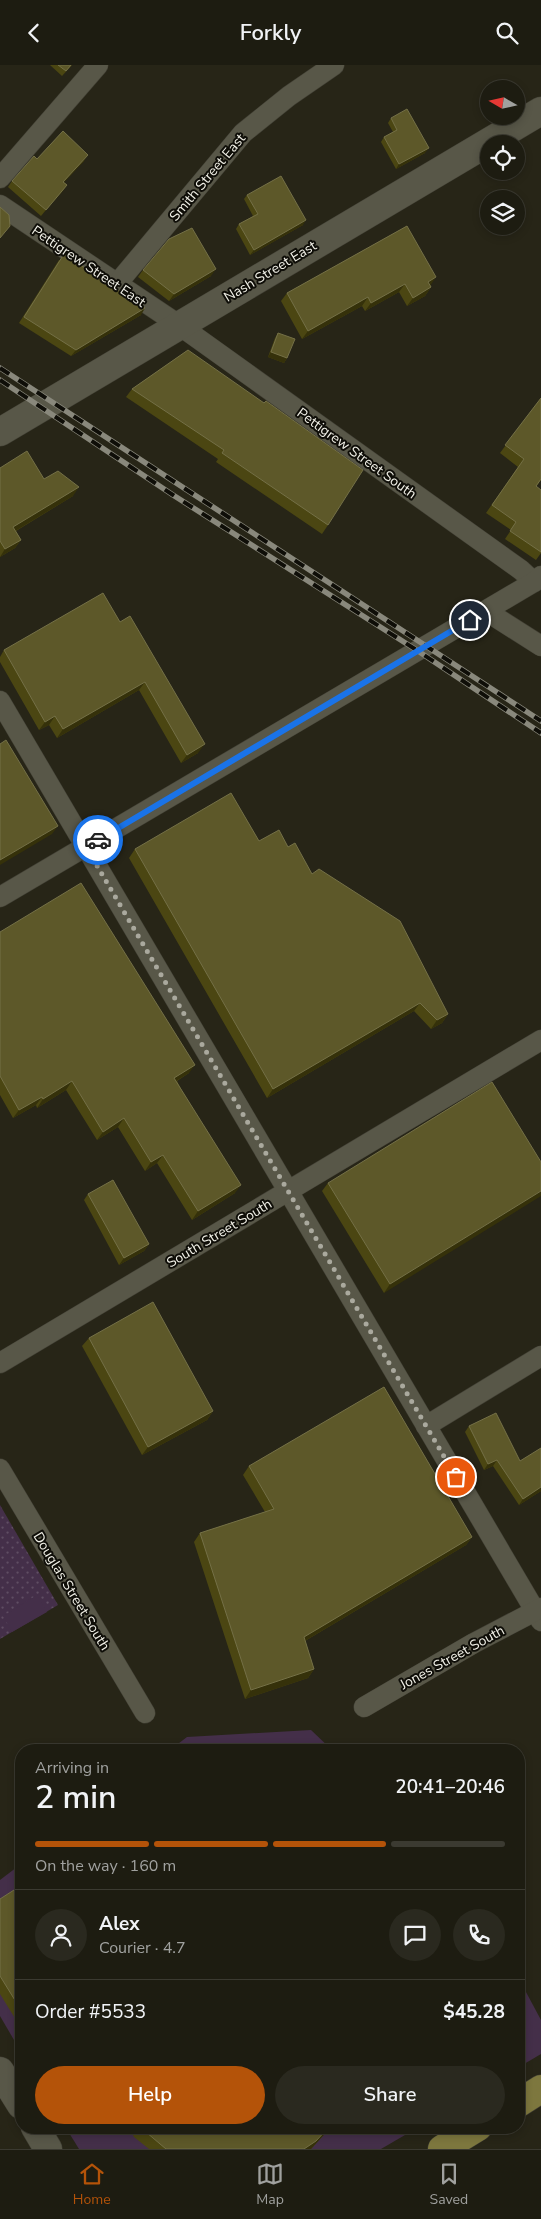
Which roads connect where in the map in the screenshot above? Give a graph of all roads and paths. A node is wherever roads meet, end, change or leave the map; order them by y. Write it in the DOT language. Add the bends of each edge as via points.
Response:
graph roads {
  1 [pos="98,65"];
  2 [pos="334,65"];
  3 [pos="541,111"];
  4 [pos="0,177"];
  5 [pos="0,205"];
  6 [pos="116,285"];
  7 [pos="179,325"];
  8 [pos="0,432"];
  9 [pos="538,579"];
  10 [pos="486,611"];
  11 [pos="541,646"];
  12 [pos="0,701"];
  13 [pos="86,847"];
  14 [pos="0,897"];
  15 [pos="541,1041"];
  16 [pos="289,1192"];
  17 [pos="541,1356"];
  18 [pos="0,1363"];
  19 [pos="426,1426"];
  20 [pos="0,1469"];
  21 [pos="539,1614"];
  22 [pos="364,1707"];
  23 [pos="145,1713"];
  24 [pos="0,2071"];
  25 [pos="541,2089"];
  26 [pos="15,2095"];
  27 [pos="525,2099"];
  28 [pos="39,2134"];
  29 [pos="467,2134"];
  30 [pos="48,2149"];
  31 [pos="442,2149"];
  1 -- 4 [label="street"];
  2 -- 6 [label="street, Smith Street East" via="243,133"];
  3 -- 7 [label="main road, Nash Street East"];
  5 -- 6 [label="street, Pettigrew Street East"];
  6 -- 7 [label="street, Pettigrew Street East"];
  7 -- 8 [label="main road, Nash Street East"];
  7 -- 9 [label="street, Pettigrew Street South"];
  9 -- 10 [label="street"];
  10 -- 11 [label="street"];
  10 -- 13 [label="street"];
  12 -- 13 [label="street"];
  13 -- 14 [label="street"];
  13 -- 16 [label="street"];
  15 -- 16 [label="street, South Street South"];
  16 -- 18 [label="street, South Street South"];
  16 -- 19 [label="street"];
  17 -- 19 [label="street"];
  19 -- 21 [label="street"];
  20 -- 23 [label="street, Douglas Street South"];
  21 -- 22 [label="street, Jones Street South" via="474,1643"];
  24 -- 26 [label="main road"];
  25 -- 27 [label="main road"];
  28 -- 30 [label="main road"];
  29 -- 31 [label="main road"];
}
